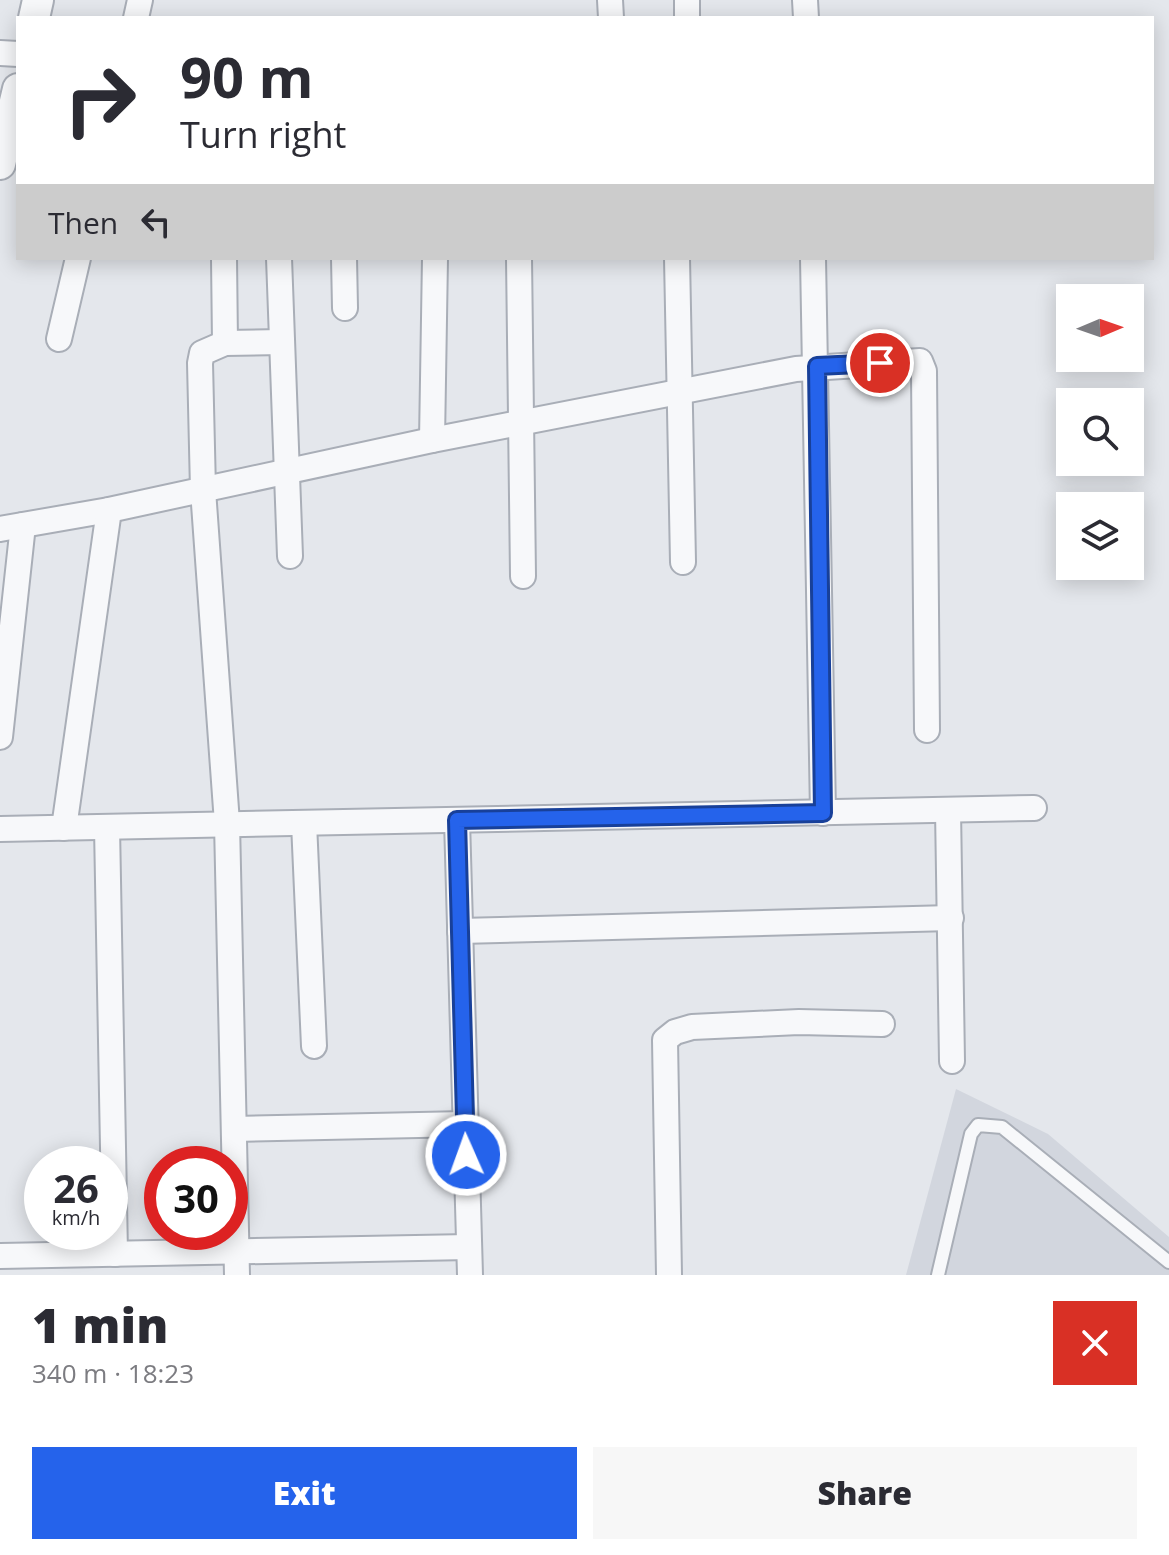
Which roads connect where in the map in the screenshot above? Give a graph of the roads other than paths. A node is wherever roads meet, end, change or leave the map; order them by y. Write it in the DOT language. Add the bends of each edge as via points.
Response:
graph roads {
  1 [pos="16,97"];
  2 [pos="0,164"];
  3 [pos="78,260"];
  4 [pos="224,260"];
  5 [pos="279,260"];
  6 [pos="344,260"];
  7 [pos="435,260"];
  8 [pos="519,260"];
  9 [pos="677,260"];
  10 [pos="813,260"];
  11 [pos="345,308"];
  12 [pos="59,339"];
  13 [pos="282,342"];
  14 [pos="225,343"];
  15 [pos="817,366"];
  16 [pos="681,391"];
  17 [pos="521,425"];
  18 [pos="432,440"];
  19 [pos="287,471"];
  20 [pos="203,490"];
  21 [pos="109,510"];
  22 [pos="12,527"];
  23 [pos="290,556"];
  24 [pos="683,562"];
  25 [pos="523,576"];
  26 [pos="927,730"];
  27 [pos="0,737"];
  28 [pos="1034,808"];
  29 [pos="948,810"];
  30 [pos="823,813"];
  31 [pos="457,820"];
  32 [pos="227,823"];
  33 [pos="304,823"];
  34 [pos="107,827"];
  35 [pos="64,828"];
  36 [pos="0,829"];
  37 [pos="951,918"];
  38 [pos="460,931"];
  39 [pos="882,1024"];
  40 [pos="314,1046"];
  41 [pos="952,1061"];
  42 [pos="466,1124"];
  43 [pos="234,1129"];
  44 [pos="469,1247"];
  45 [pos="115,1254"];
  46 [pos="0,1256"];
  47 [pos="1169,1262"];
  48 [pos="236,1263"];
  49 [pos="470,1275"];
  50 [pos="669,1275"];
  51 [pos="938,1275"];
  1 -- 2 [label="street"];
  3 -- 12 [label="street"];
  4 -- 14 [label="street"];
  5 -- 13 [label="street"];
  6 -- 11 [label="street"];
  7 -- 18 [label="street"];
  8 -- 17 [label="street"];
  9 -- 16 [label="street"];
  10 -- 15 [label="street"];
  13 -- 14 [label="street"];
  13 -- 19 [label="street"];
  14 -- 20 [label="street" via="200,356"];
  15 -- 16 [label="street"];
  15 -- 26 [label="street" via="920,361 924,365"];
  15 -- 30 [label="street"];
  16 -- 17 [label="street"];
  16 -- 24 [label="street"];
  17 -- 18 [label="street"];
  17 -- 25 [label="street"];
  18 -- 19 [label="street"];
  19 -- 20 [label="street"];
  19 -- 23 [label="street"];
  20 -- 21 [label="street"];
  20 -- 32 [label="street"];
  21 -- 22 [label="street"];
  21 -- 35 [label="street"];
  22 -- 27 [label="street"];
  28 -- 29 [label="street"];
  29 -- 30 [label="street"];
  29 -- 37 [label="street"];
  30 -- 31 [label="street"];
  31 -- 33 [label="street"];
  31 -- 38 [label="street"];
  32 -- 33 [label="street"];
  32 -- 34 [label="street"];
  32 -- 43 [label="street"];
  33 -- 40 [label="street"];
  34 -- 35 [label="street"];
  34 -- 45 [label="street"];
  35 -- 36 [label="street"];
  37 -- 38 [label="street"];
  37 -- 41 [label="street"];
  38 -- 42 [label="street"];
  39 -- 50 [label="street" via="692,1027 665,1040"];
  42 -- 43 [label="street"];
  42 -- 44 [label="street"];
  43 -- 48 [label="street"];
  44 -- 48 [label="street"];
  44 -- 49 [label="street"];
  45 -- 46 [label="street"];
  45 -- 48 [label="street"];
  47 -- 51 [label="lane" via="1002,1127 989,1123 978,1125 971,1134"];
}
